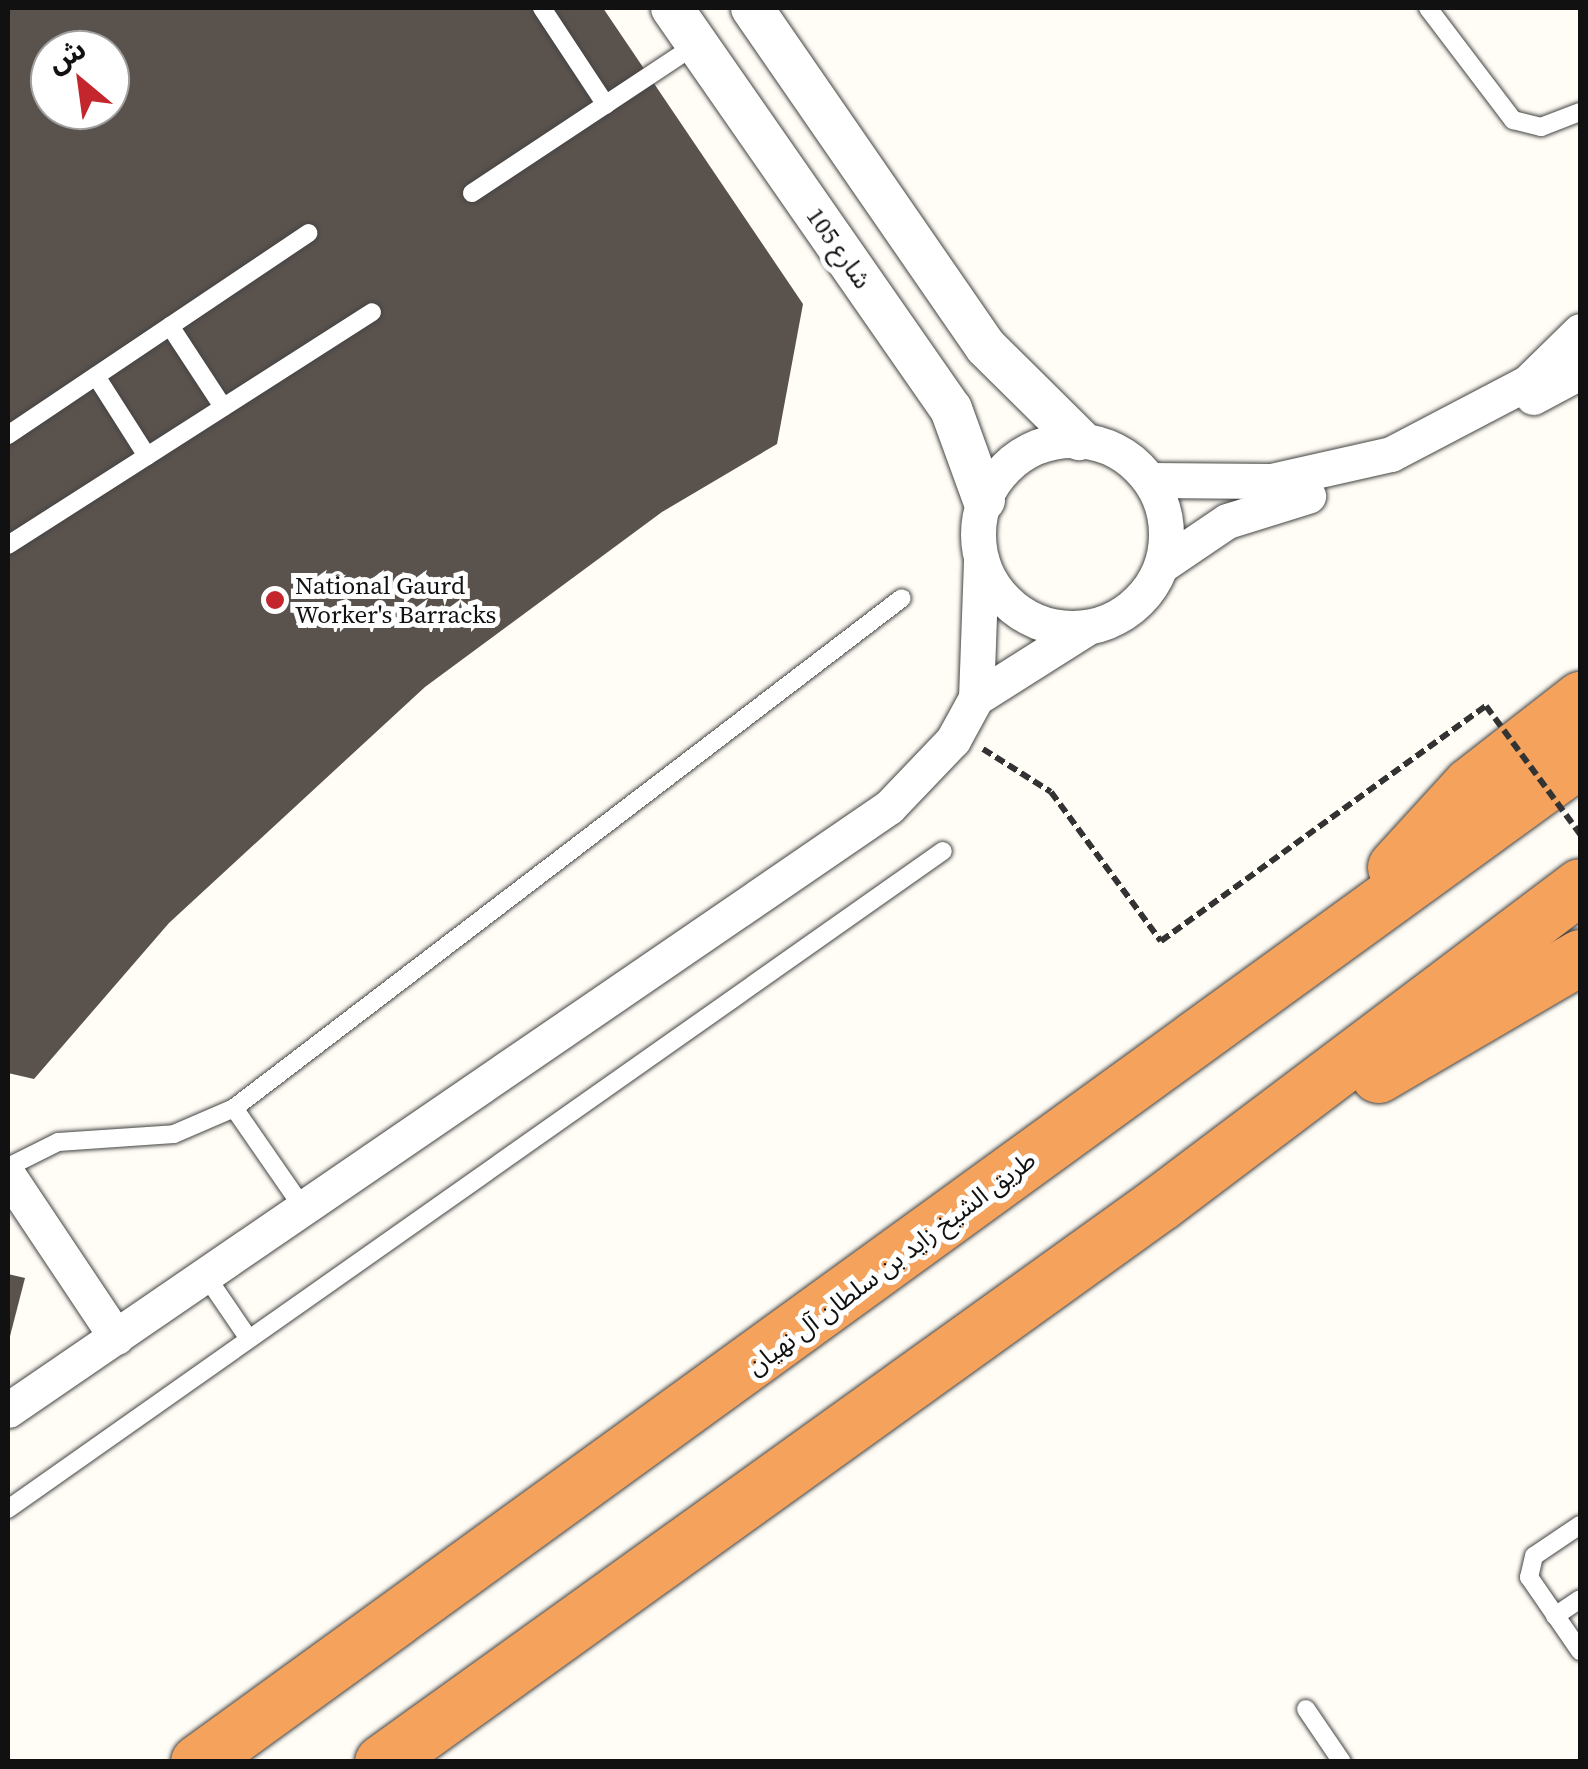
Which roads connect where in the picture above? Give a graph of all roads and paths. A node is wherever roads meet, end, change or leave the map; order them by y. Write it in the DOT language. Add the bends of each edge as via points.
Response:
graph roads {
  1 [pos="542,8"];
  2 [pos="672,8"];
  3 [pos="752,8"];
  4 [pos="1428,8"];
  5 [pos="696,45"];
  6 [pos="606,104"];
  7 [pos="1580,112"];
  8 [pos="472,194"];
  9 [pos="309,233"];
  10 [pos="372,312"];
  11 [pos="170,326"];
  12 [pos="1580,331"];
  13 [pos="1580,372"];
  14 [pos="96,376"];
  15 [pos="222,408"];
  16 [pos="8,435"];
  17 [pos="1079,440"];
  18 [pos="147,456"];
  19 [pos="1151,480"];
  20 [pos="984,500"];
  21 [pos="8,546"];
  22 [pos="981,560"];
  23 [pos="1162,565"];
  24 [pos="902,598"];
  25 [pos="1085,628"];
  26 [pos="1580,656"];
  27 [pos="976,698"];
  28 [pos="1580,699"];
  29 [pos="952,740"];
  30 [pos="1580,759"];
  31 [pos="1470,785"];
  32 [pos="1580,834"];
  33 [pos="943,851"];
  34 [pos="1580,886"];
  35 [pos="1360,918"];
  36 [pos="1580,957"];
  37 [pos="234,1108"];
  38 [pos="8,1167"];
  39 [pos="8,1175"];
  40 [pos="1160,1202"];
  41 [pos="304,1208"];
  42 [pos="206,1276"];
  43 [pos="116,1337"];
  44 [pos="249,1339"];
  45 [pos="8,1410"];
  46 [pos="8,1509"];
  47 [pos="1580,1525"];
  48 [pos="1580,1598"];
  49 [pos="1555,1616"];
  50 [pos="1580,1650"];
  51 [pos="1306,1709"];
  52 [pos="198,1762"];
  53 [pos="382,1762"];
  54 [pos="1342,1762"];
  1 -- 6 [label="lane"];
  2 -- 5 [label="street, شارع 105"];
  3 -- 17 [label="street" via="986,347"];
  4 -- 7 [label="lane" via="1513,120 1541,127"];
  5 -- 6 [label="lane"];
  5 -- 20 [label="street, شارع 105" via="951,409"];
  6 -- 8 [label="lane"];
  9 -- 11 [label="lane"];
  10 -- 15 [label="lane"];
  11 -- 14 [label="lane"];
  11 -- 15 [label="lane"];
  12 -- 19 [label="street" via="1527,384 1391,454 1270,481"];
  13 -- 23 [label="street" via="1432,457 1228,521"];
  14 -- 16 [label="lane"];
  14 -- 18 [label="lane"];
  15 -- 18 [label="lane"];
  17 -- 19 [label="street" via="1106,445"];
  17 -- 20 [label="street" via="1022,454"];
  18 -- 21 [label="lane"];
  19 -- 23 [label="street" via="1168,536"];
  20 -- 22 [label="street"];
  22 -- 25 [label="street" via="992,585 1032,620"];
  22 -- 27 [label="street"];
  23 -- 25 [label="street" via="1133,608"];
  24 -- 37 [label="lane"];
  25 -- 27 [label="street"];
  26 -- 31 [label="highway" via="1512,720"];
  27 -- 29 [label="street"];
  28 -- 31 [label="highway"];
  29 -- 32 [label="path, bridge" via="1009,761 1051,792 1161,941 1486,706"];
  29 -- 41 [label="street" via="889,807"];
  30 -- 35 [label="highway, طريق الشيخ زايد بن سلطان آل نهيان"];
  31 -- 35 [label="highway" via="1410,847"];
  33 -- 44 [label="lane"];
  34 -- 40 [label="highway"];
  35 -- 52 [label="highway, طريق الشيخ زايد بن سلطان آل نهيان" via="681,1418"];
  36 -- 40 [label="highway"];
  37 -- 38 [label="lane" via="174,1134 58,1142"];
  37 -- 41 [label="lane"];
  39 -- 43 [label="street"];
  40 -- 53 [label="highway"];
  41 -- 42 [label="street"];
  42 -- 43 [label="street"];
  42 -- 44 [label="lane"];
  43 -- 45 [label="street"];
  44 -- 46 [label="lane"];
  47 -- 49 [label="lane" via="1529,1567 1533,1587"];
  48 -- 49 [label="lane"];
  49 -- 50 [label="lane"];
  51 -- 54 [label="lane"];
}
